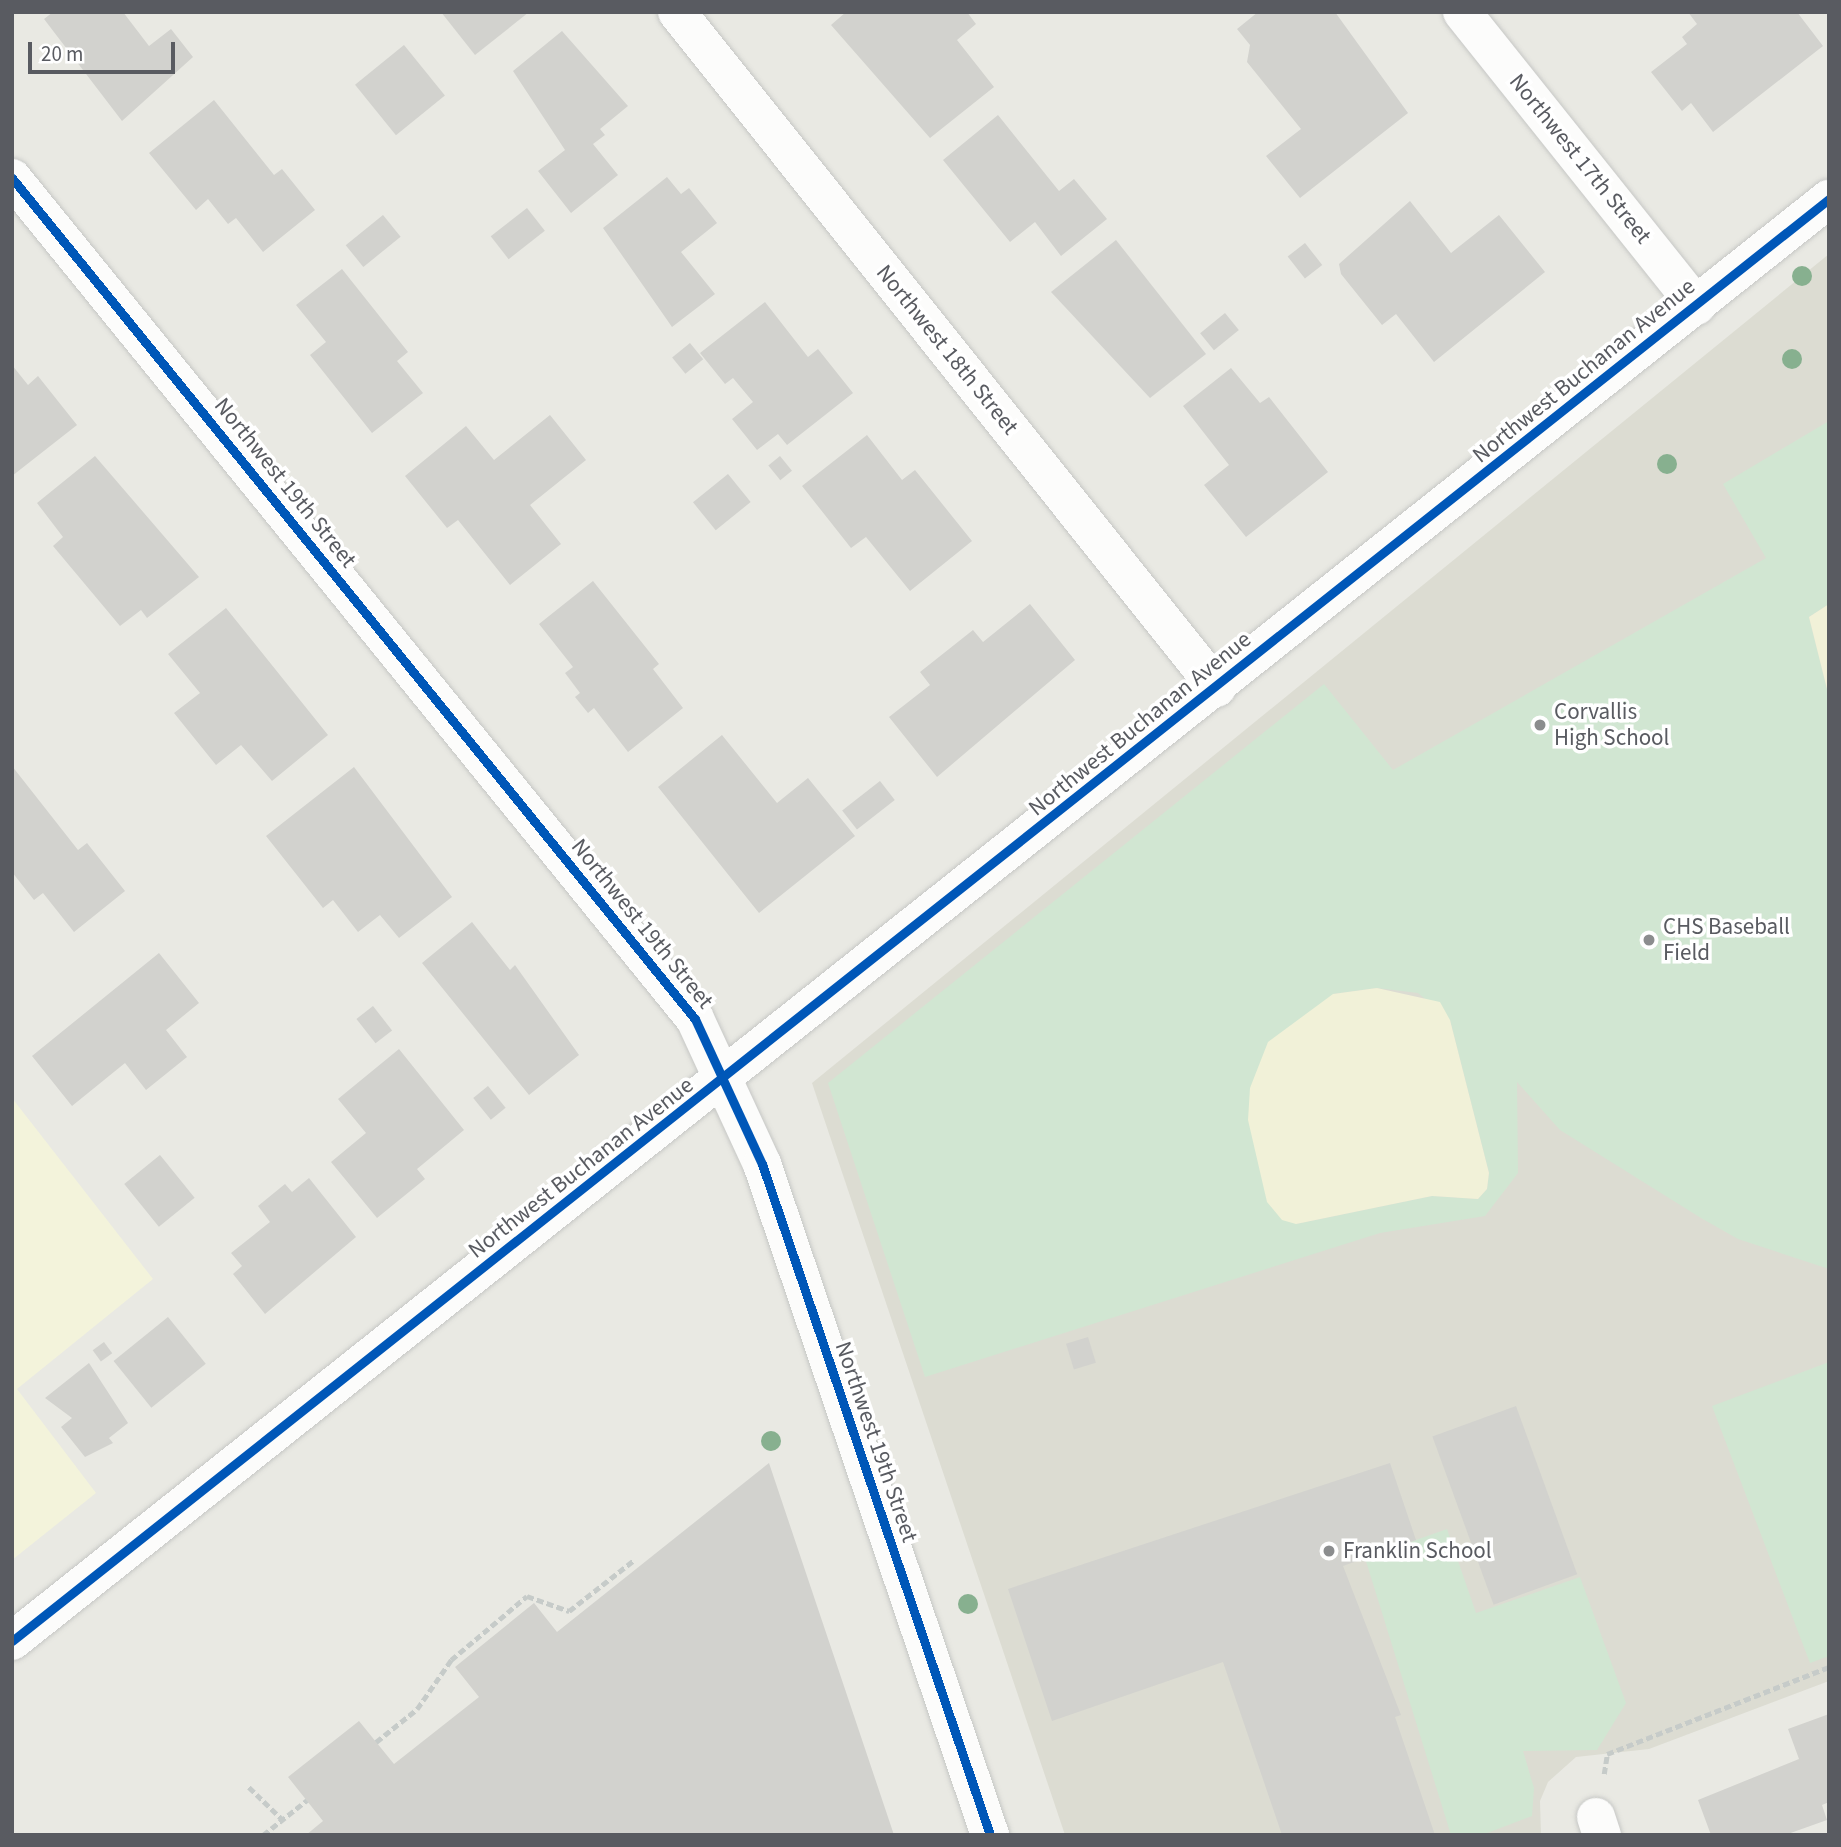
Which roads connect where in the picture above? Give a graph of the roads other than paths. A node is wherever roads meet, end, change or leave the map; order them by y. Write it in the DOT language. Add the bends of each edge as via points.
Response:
graph roads {
  1 [pos="677,12"];
  2 [pos="1462,12"];
  3 [pos="12,178"];
  4 [pos="1829,199"];
  5 [pos="1698,306"];
  6 [pos="1217,688"];
  7 [pos="724,1080"];
  8 [pos="12,1641"];
  9 [pos="990,1835"];
  1 -- 6 [label="street, Northwest 18th Street"];
  2 -- 5 [label="street, Northwest 17th Street"];
  3 -- 7 [label="street, Northwest 19th Street" via="695,1019"];
  4 -- 5 [label="street, Northwest Buchanan Avenue"];
  5 -- 6 [label="street, Northwest Buchanan Avenue"];
  6 -- 7 [label="street, Northwest Buchanan Avenue"];
  7 -- 8 [label="street, Northwest Buchanan Avenue"];
  7 -- 9 [label="street, Northwest 19th Street" via="762,1164"];
}
